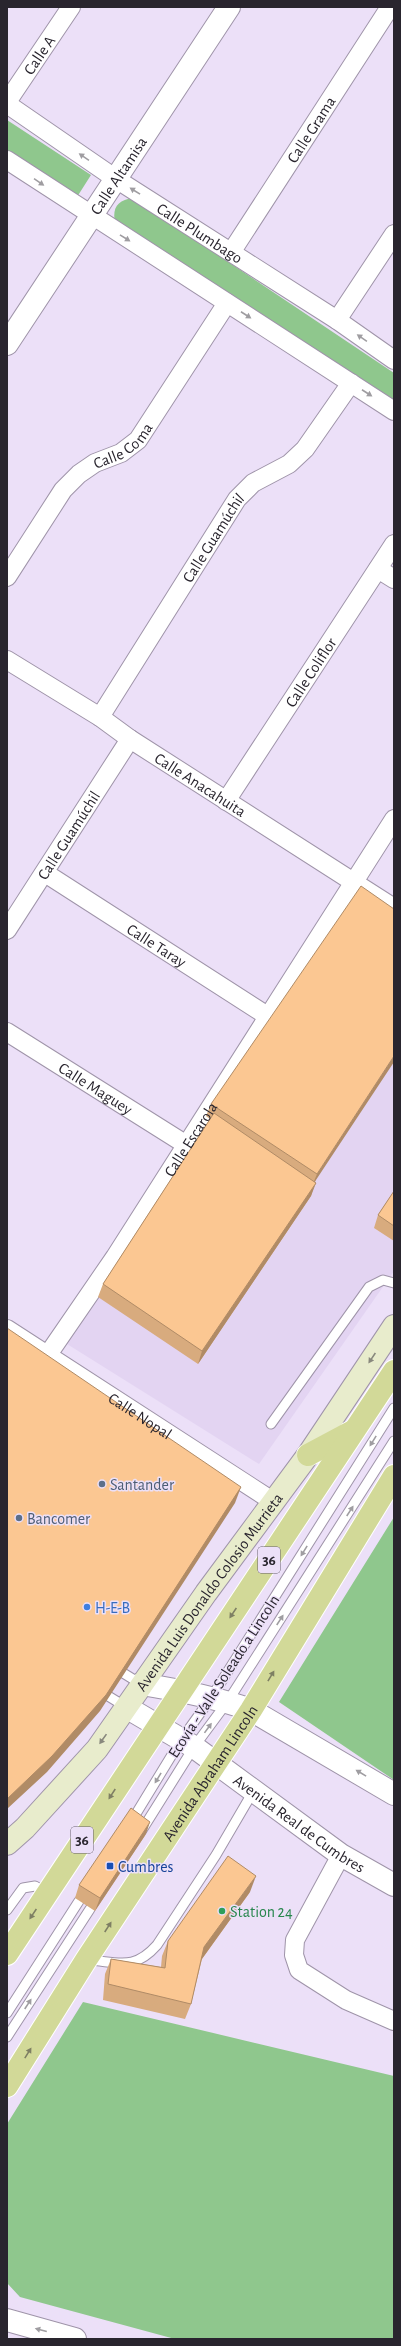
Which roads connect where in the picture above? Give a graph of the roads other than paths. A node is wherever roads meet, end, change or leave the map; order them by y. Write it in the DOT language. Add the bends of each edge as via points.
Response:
graph roads {
  1 [pos="71,7"];
  2 [pos="229,7"];
  3 [pos="390,7"];
  4 [pos="7,103"];
  5 [pos="7,160"];
  6 [pos="116,179"];
  7 [pos="92,217"];
  8 [pos="394,234"];
  9 [pos="232,251"];
  10 [pos="227,303"];
  11 [pos="337,320"];
  12 [pos="11,330"];
  13 [pos="394,360"];
  14 [pos="351,382"];
  15 [pos="394,411"];
  16 [pos="394,544"];
  17 [pos="378,569"];
  18 [pos="7,577"];
  19 [pos="394,579"];
  20 [pos="7,660"];
  21 [pos="100,718"];
  22 [pos="130,739"];
  23 [pos="226,801"];
  24 [pos="394,820"];
  25 [pos="45,873"];
  26 [pos="354,881"];
  27 [pos="394,908"];
  28 [pos="7,930"];
  29 [pos="269,1017"];
  30 [pos="7,1032"];
  31 [pos="185,1144"];
  32 [pos="394,1283"];
  33 [pos="394,1326"];
  34 [pos="7,1329"];
  35 [pos="47,1356"];
  36 [pos="394,1371"];
  37 [pos="394,1408"];
  38 [pos="271,1424"];
  39 [pos="356,1429"];
  40 [pos="394,1441"];
  41 [pos="308,1455"];
  42 [pos="394,1476"];
  43 [pos="274,1502"];
  44 [pos="106,1662"];
  45 [pos="141,1684"];
  46 [pos="94,1688"];
  47 [pos="181,1690"];
  48 [pos="219,1700"];
  49 [pos="126,1708"];
  50 [pos="251,1710"];
  51 [pos="156,1726"];
  52 [pos="188,1744"];
  53 [pos="216,1762"];
  54 [pos="254,1790"];
  55 [pos="394,1794"];
  56 [pos="130,1824"];
  57 [pos="141,1832"];
  58 [pos="7,1844"];
  59 [pos="341,1856"];
  60 [pos="394,1885"];
  61 [pos="48,1893"];
  62 [pos="79,1900"];
  63 [pos="90,1908"];
  64 [pos="7,1910"];
  65 [pos="7,1954"];
  66 [pos="86,1960"];
  67 [pos="7,2013"];
  68 [pos="394,2021"];
  69 [pos="7,2037"];
  70 [pos="7,2086"];
  71 [pos="7,2321"];
  72 [pos="75,2339"];
  1 -- 4 [label="street, Calle A"];
  2 -- 6 [label="street, Calle Altamisa"];
  3 -- 9 [label="street, Calle Grama"];
  6 -- 4 [label="street, Calle Plumbago, one-way"];
  5 -- 7 [label="street, one-way"];
  6 -- 7 [label="street, Calle Altamisa"];
  9 -- 6 [label="street, Calle Plumbago, one-way"];
  7 -- 10 [label="street, one-way"];
  7 -- 12 [label="street, Calle Altamisa"];
  8 -- 11 [label="street"];
  9 -- 11 [label="street, Calle Plumbago"];
  10 -- 14 [label="street, one-way"];
  10 -- 18 [label="street, Calle Coma" via="138,440 121,453 96,463 79,474 63,490"];
  13 -- 11 [label="street, Calle Plumbago, one-way"];
  14 -- 15 [label="street, one-way"];
  14 -- 21 [label="street, Calle Guamúchil" via="305,449 289,464 253,483 237,499"];
  16 -- 17 [label="street, Calle Coliflor"];
  17 -- 19 [label="street"];
  17 -- 23 [label="street, Calle Coliflor"];
  20 -- 21 [label="street, Calle Anacahuita"];
  21 -- 22 [label="street, Calle Anacahuita"];
  22 -- 23 [label="street, Calle Anacahuita"];
  22 -- 25 [label="street, Calle Guamúchil"];
  23 -- 26 [label="street, Calle Anacahuita"];
  24 -- 26 [label="street, Calle Escarola"];
  25 -- 28 [label="street, Calle Guamúchil"];
  25 -- 29 [label="street, Calle Taray"];
  26 -- 27 [label="street, Calle Anacahuita"];
  26 -- 29 [label="street, Calle Escarola"];
  29 -- 31 [label="street, Calle Escarola"];
  30 -- 31 [label="street, Calle Maguey"];
  31 -- 35 [label="street, Calle Escarola" via="115,1257"];
  32 -- 38 [label="lane" via="382,1280 369,1287"];
  33 -- 41 [label="main road, Avenida Luis Donaldo Colosio Murrieta, one-way"];
  34 -- 35 [label="street, Calle Nopal"];
  35 -- 43 [label="street, Calle Nopal"];
  36 -- 39 [label="main road, 36"];
  37 -- 48 [label="lane, Ecovía - Valle Soleado a Lincoln, one-way"];
  39 -- 41 [label="main road"];
  39 -- 47 [label="main road, 36, one-way"];
  48 -- 40 [label="lane, one-way"];
  41 -- 43 [label="main road, Avenida Luis Donaldo Colosio Murrieta"];
  50 -- 42 [label="main road, Avenida Abraham Lincoln, one-way"];
  43 -- 45 [label="main road, Avenida Luis Donaldo Colosio Murrieta"];
  44 -- 45 [label="lane"];
  45 -- 47 [label="street"];
  45 -- 49 [label="main road, Avenida Luis Donaldo Colosio Murrieta"];
  46 -- 49 [label="lane"];
  47 -- 48 [label="street"];
  47 -- 51 [label="main road, 36"];
  48 -- 50 [label="street"];
  52 -- 48 [label="lane, one-way"];
  48 -- 52 [label="lane, Ecovía - Valle Soleado a Lincoln"];
  49 -- 51 [label="street, Avenida Real de Cumbres"];
  49 -- 58 [label="main road, Avenida Luis Donaldo Colosio Murrieta, one-way" via="97,1749 25,1828"];
  50 -- 53 [label="main road, Avenida Abraham Lincoln"];
  55 -- 50 [label="street, one-way"];
  51 -- 52 [label="street, Avenida Real de Cumbres"];
  51 -- 61 [label="main road, 36, one-way"];
  52 -- 53 [label="street, Avenida Real de Cumbres"];
  52 -- 56 [label="lane, Ecovía - Valle Soleado a Lincoln, one-way"];
  52 -- 57 [label="lane"];
  53 -- 54 [label="street, Avenida Real de Cumbres"];
  66 -- 53 [label="main road, Avenida Abraham Lincoln, one-way"];
  54 -- 59 [label="street, Avenida Real de Cumbres"];
  54 -- 66 [label="lane" via="216,1855 157,1946 147,1957 138,1962 127,1963"];
  59 -- 60 [label="street, Avenida Real de Cumbres"];
  59 -- 68 [label="street" via="295,1940 294,1955 299,1970 346,2000"];
  61 -- 64 [label="lane" via="34,1886 23,1888"];
  61 -- 65 [label="main road, 36, one-way"];
  62 -- 67 [label="lane"];
  69 -- 63 [label="lane, one-way"];
  70 -- 66 [label="main road, Avenida Abraham Lincoln, one-way"];
  72 -- 71 [label="street, one-way"];
}
